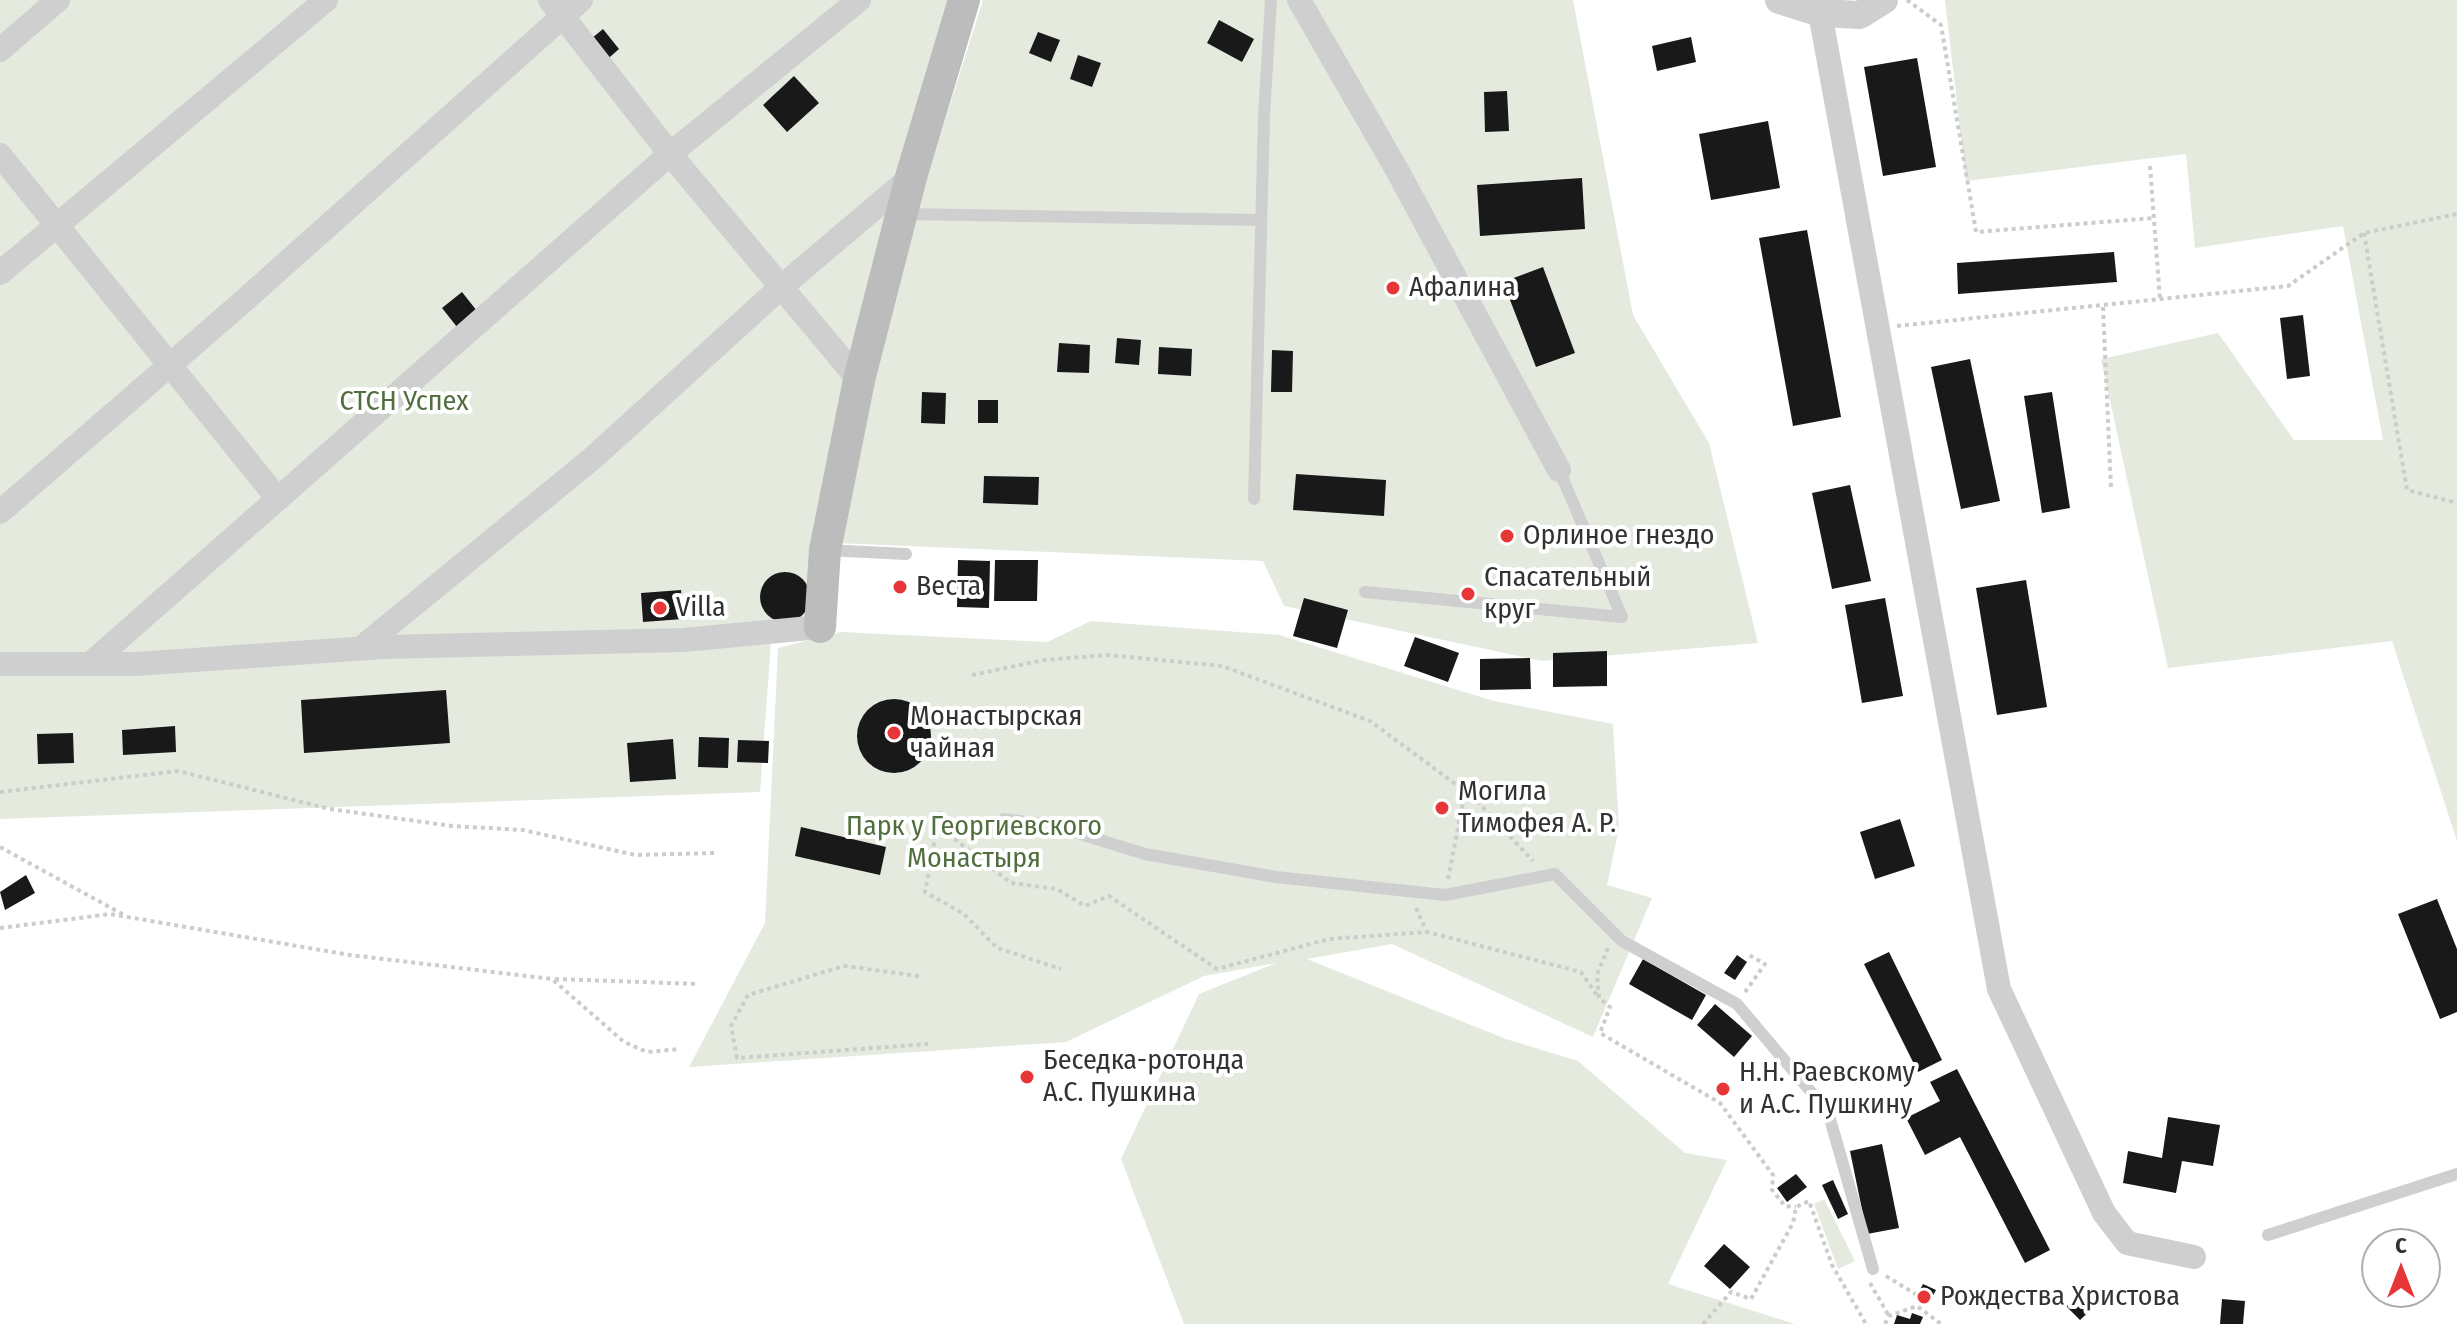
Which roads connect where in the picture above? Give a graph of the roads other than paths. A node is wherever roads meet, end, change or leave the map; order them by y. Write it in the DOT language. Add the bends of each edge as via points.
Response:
graph roads {
  1 [pos="58,0"];
  2 [pos="326,0"];
  3 [pos="859,0"];
  4 [pos="964,0"];
  5 [pos="1271,0"];
  6 [pos="1299,0"];
  7 [pos="1779,0"];
  8 [pos="1884,0"];
  9 [pos="564,5"];
  10 [pos="1820,13"];
  11 [pos="0,50"];
  12 [pos="670,154"];
  13 [pos="0,155"];
  14 [pos="911,177"];
  15 [pos="901,213"];
  16 [pos="1261,220"];
  17 [pos="56,226"];
  18 [pos="0,273"];
  19 [pos="780,288"];
  20 [pos="169,365"];
  21 [pos="859,380"];
  22 [pos="1559,470"];
  23 [pos="278,499"];
  24 [pos="1254,499"];
  25 [pos="0,512"];
  26 [pos="825,550"];
  27 [pos="906,554"];
  28 [pos="1365,592"];
  29 [pos="820,627"];
  30 [pos="361,648"];
  31 [pos="0,664"];
  32 [pos="90,664"];
  33 [pos="1004,819"];
  34 [pos="2457,1174"];
  35 [pos="2268,1235"];
  36 [pos="2194,1257"];
  37 [pos="1873,1269"];
  1 -- 11 [label="street"];
  2 -- 17 [label="street"];
  3 -- 12 [label="street"];
  4 -- 14 [label="main road"];
  5 -- 16 [label="lane"];
  6 -- 22 [label="street"];
  7 -- 10 [label="street"];
  8 -- 10 [label="street" via="1860,15"];
  9 -- 12 [label="street"];
  9 -- 20 [label="street"];
  10 -- 36 [label="street" via="1999,989 2104,1213 2127,1243"];
  12 -- 19 [label="street"];
  12 -- 23 [label="street"];
  13 -- 17 [label="street"];
  14 -- 15 [label="main road"];
  14 -- 19 [label="street"];
  15 -- 16 [label="lane"];
  15 -- 21 [label="main road"];
  16 -- 24 [label="lane"];
  17 -- 18 [label="street"];
  17 -- 20 [label="street"];
  19 -- 21 [label="street"];
  19 -- 30 [label="street" via="594,457"];
  20 -- 23 [label="street"];
  20 -- 25 [label="street"];
  21 -- 26 [label="main road"];
  22 -- 28 [label="lane" via="1622,617"];
  23 -- 32 [label="street"];
  26 -- 27 [label="lane"];
  26 -- 29 [label="main road"];
  29 -- 30 [label="street" via="684,640"];
  30 -- 32 [label="street"];
  31 -- 32 [label="street"];
  33 -- 37 [label="lane" via="1051,825 1145,854 1276,877 1445,895 1555,874 1637,951 1737,1004 1828,1112"];
  34 -- 35 [label="lane"];
}
